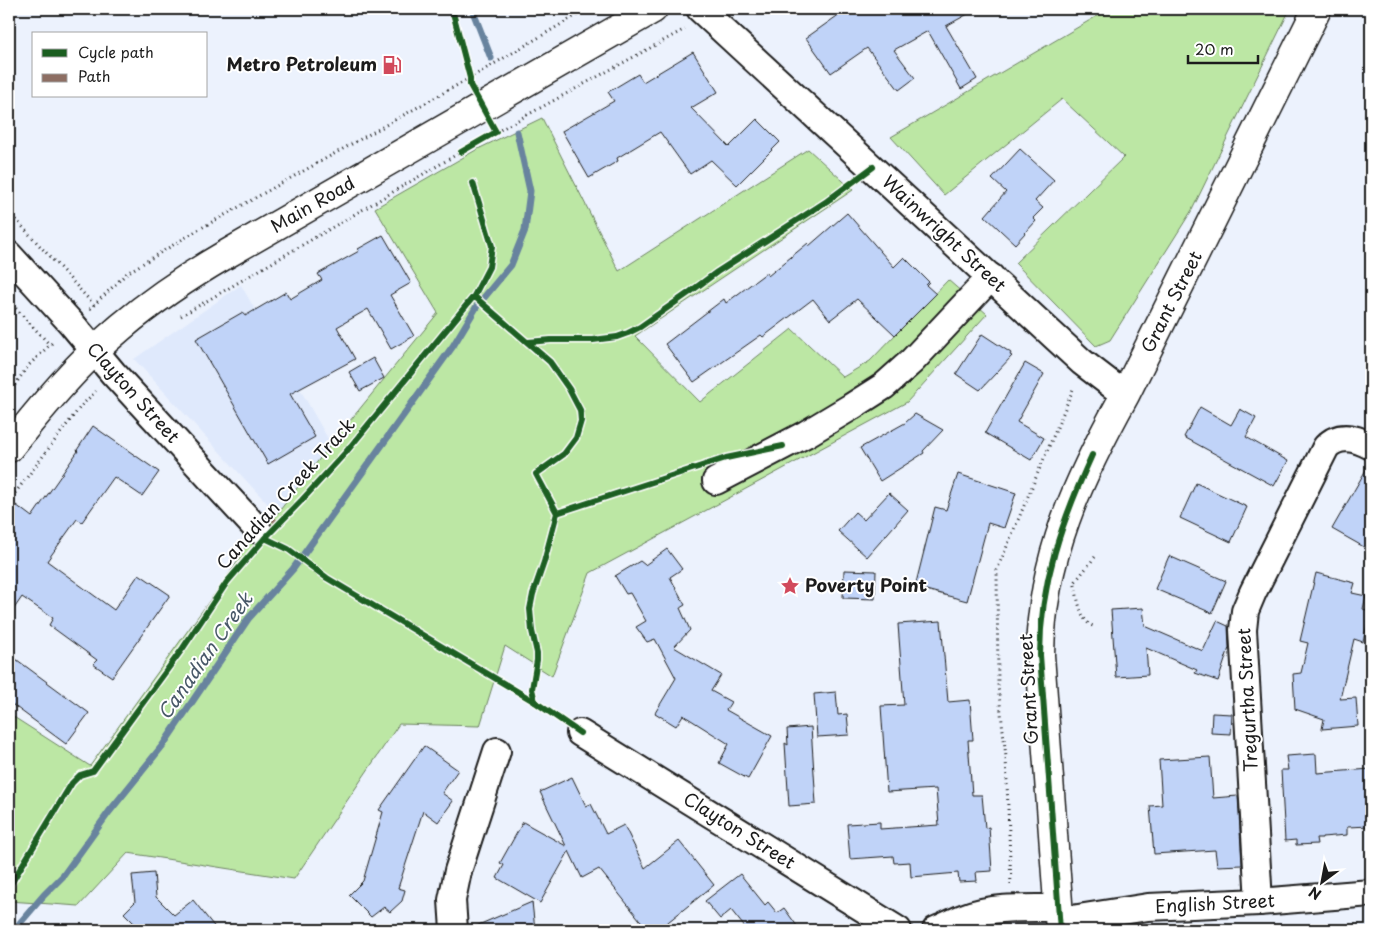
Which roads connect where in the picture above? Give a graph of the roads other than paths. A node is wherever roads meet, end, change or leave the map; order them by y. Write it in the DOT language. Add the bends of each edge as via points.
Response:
graph roads {
  1 [pos="653,9"];
  2 [pos="1317,9"];
  3 [pos="694,18"];
  4 [pos="9,255"];
  5 [pos="991,277"];
  6 [pos="94,351"];
  7 [pos="1125,395"];
  8 [pos="1371,446"];
  9 [pos="9,448"];
  10 [pos="716,481"];
  11 [pos="258,530"];
  12 [pos="580,733"];
  13 [pos="497,751"];
  14 [pos="1371,893"];
  15 [pos="1259,902"];
  16 [pos="1059,920"];
  17 [pos="454,930"];
  18 [pos="898,930"];
  19 [pos="936,930"];
  1 -- 6 [label="main road, Main Road" via="204,268 155,300"];
  2 -- 7 [label="main road, Grant Street"];
  3 -- 5 [label="street, Wainwright Street"];
  4 -- 6 [label="street, Clayton Street"];
  5 -- 7 [label="street, Wainwright Street" via="1082,362"];
  5 -- 10 [label="street" via="884,386 806,434"];
  6 -- 9 [label="main road, Main Road"];
  6 -- 11 [label="street, Clayton Street"];
  7 -- 16 [label="main road, Grant Street" via="1092,455 1069,510 1053,556 1044,603 1040,655"];
  8 -- 15 [label="street, Tregurtha Street" via="1352,438 1342,438 1326,448 1253,592 1244,617"];
  12 -- 18 [label="street, Clayton Street"];
  13 -- 17 [label="street" via="458,871 452,900"];
  14 -- 15 [label="street, English Street"];
  15 -- 16 [label="street, English Street" via="1148,907"];
  16 -- 19 [label="street, English Street" via="1012,909 986,911"];
}
